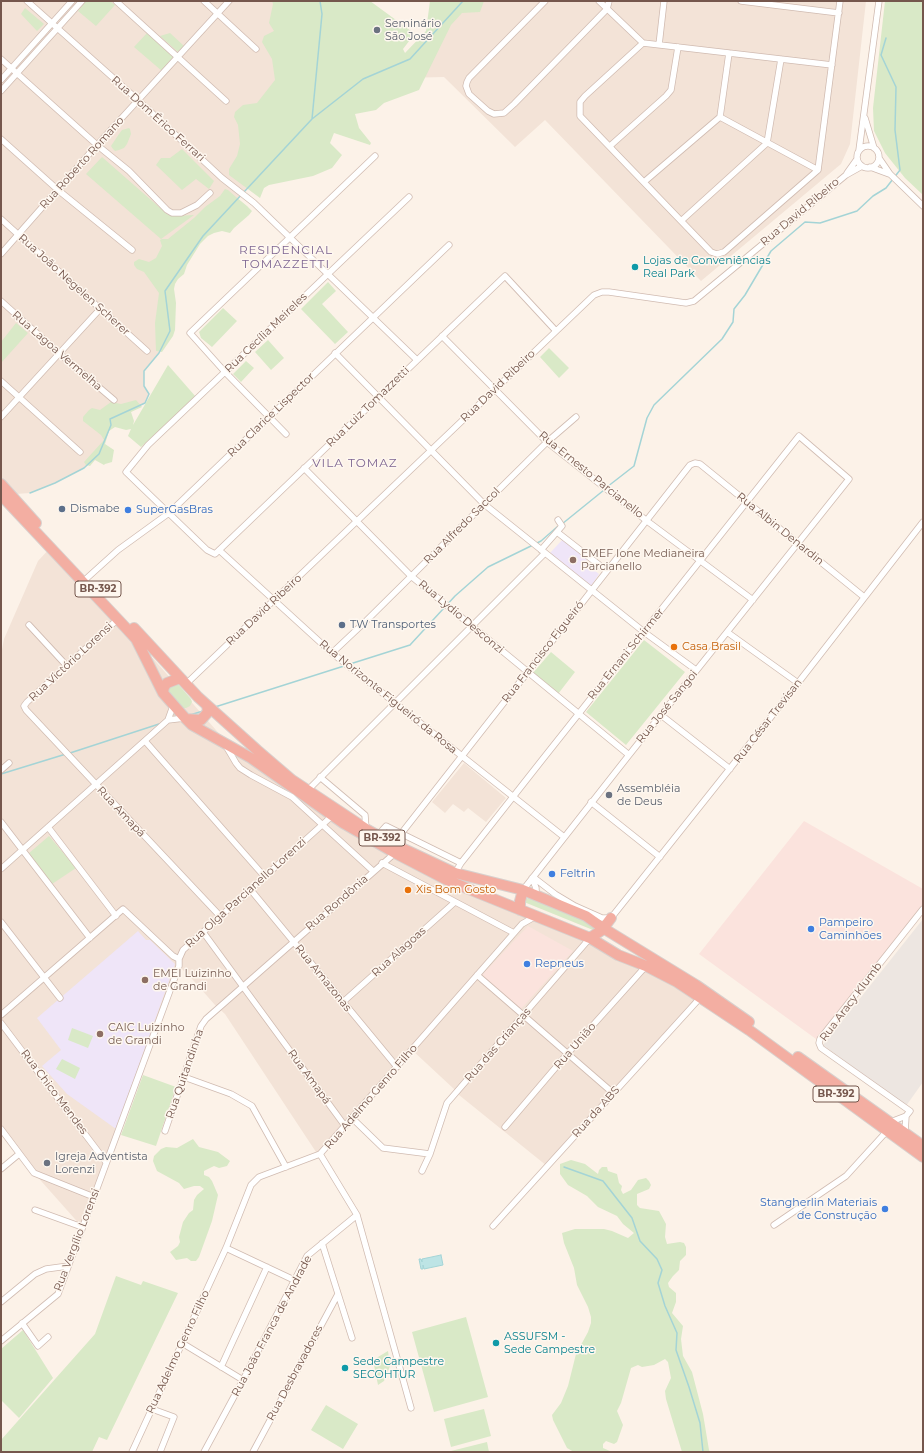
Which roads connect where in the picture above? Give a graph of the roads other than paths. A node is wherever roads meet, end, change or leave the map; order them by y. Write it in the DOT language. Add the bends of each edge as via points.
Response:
graph roads {
  1 [pos="27,1"];
  2 [pos="72,1"];
  3 [pos="82,1"];
  4 [pos="116,1"];
  5 [pos="204,1"];
  6 [pos="229,1"];
  7 [pos="545,1"];
  8 [pos="599,1"];
  9 [pos="609,1"];
  10 [pos="664,1"];
  11 [pos="741,1"];
  12 [pos="840,1"];
  13 [pos="879,1"];
  14 [pos="607,9"];
  15 [pos="839,13"];
  16 [pos="218,14"];
  17 [pos="52,24"];
  18 [pos="58,29"];
  19 [pos="643,43"];
  20 [pos="659,45"];
  21 [pos="678,47"];
  22 [pos="256,49"];
  23 [pos="729,53"];
  24 [pos="178,57"];
  25 [pos="1,59"];
  26 [pos="781,59"];
  27 [pos="832,65"];
  28 [pos="11,69"];
  29 [pos="17,74"];
  30 [pos="1,80"];
  31 [pos="1,91"];
  32 [pos="138,100"];
  33 [pos="226,101"];
  34 [pos="865,116"];
  35 [pos="720,117"];
  36 [pos="1,139"];
  37 [pos="767,143"];
  38 [pos="97,145"];
  39 [pos="610,146"];
  40 [pos="874,148"];
  41 [pos="859,150"];
  42 [pos="375,156"];
  43 [pos="857,158"];
  44 [pos="879,158"];
  45 [pos="862,166"];
  46 [pos="870,167"];
  47 [pos="818,170"];
  48 [pos="890,174"];
  49 [pos="846,175"];
  50 [pos="644,182"];
  51 [pos="58,190"];
  52 [pos="210,193"];
  53 [pos="409,197"];
  54 [pos="923,206"];
  55 [pos="1,219"];
  56 [pos="681,221"];
  57 [pos="18,235"];
  58 [pos="290,238"];
  59 [pos="449,245"];
  60 [pos="132,250"];
  61 [pos="1,254"];
  62 [pos="328,274"];
  63 [pos="1,301"];
  64 [pos="100,309"];
  65 [pos="373,317"];
  66 [pos="556,331"];
  67 [pos="442,336"];
  68 [pos="147,351"];
  69 [pos="335,353"];
  70 [pos="60,354"];
  71 [pos="417,360"];
  72 [pos="225,372"];
  73 [pos="1,381"];
  74 [pos="495,390"];
  75 [pos="378,397"];
  76 [pos="19,398"];
  77 [pos="114,400"];
  78 [pos="1,417"];
  79 [pos="269,417"];
  80 [pos="576,417"];
  81 [pos="286,434"];
  82 [pos="547,442"];
  83 [pos="431,451"];
  84 [pos="80,452"];
  85 [pos="695,463"];
  86 [pos="304,468"];
  87 [pos="126,472"];
  88 [pos="849,479"];
  89 [pos="1,484"];
  90 [pos="1,495"];
  91 [pos="747,502"];
  92 [pos="484,504"];
  93 [pos="169,513"];
  94 [pos="558,520"];
  95 [pos="647,521"];
  96 [pos="357,522"];
  97 [pos="923,522"];
  98 [pos="557,532"];
  99 [pos="798,543"];
  100 [pos="543,551"];
  101 [pos="216,552"];
  102 [pos="701,561"];
  103 [pos="607,571"];
  104 [pos="412,576"];
  105 [pos="87,578"];
  106 [pos="592,590"];
  107 [pos="864,597"];
  108 [pos="753,600"];
  109 [pos="274,601"];
  110 [pos="118,618"];
  111 [pos="30,625"];
  112 [pos="471,626"];
  113 [pos="644,632"];
  114 [pos="727,632"];
  115 [pos="332,653"];
  116 [pos="66,665"];
  117 [pos="696,670"];
  118 [pos="528,672"];
  119 [pos="183,681"];
  120 [pos="798,683"];
  121 [pos="163,693"];
  122 [pos="394,702"];
  123 [pos="207,705"];
  124 [pos="24,706"];
  125 [pos="173,706"];
  126 [pos="579,713"];
  127 [pos="661,715"];
  128 [pos="184,718"];
  129 [pos="168,720"];
  130 [pos="145,741"];
  131 [pos="224,742"];
  132 [pos="238,752"];
  133 [pos="629,755"];
  134 [pos="461,756"];
  135 [pos="9,763"];
  136 [pos="236,763"];
  137 [pos="730,769"];
  138 [pos="1,770"];
  139 [pos="320,778"];
  140 [pos="96,785"];
  141 [pos="308,790"];
  142 [pos="513,797"];
  143 [pos="591,802"];
  144 [pos="332,816"];
  145 [pos="1,822"];
  146 [pos="322,824"];
  147 [pos="48,827"];
  148 [pos="366,829"];
  149 [pos="401,833"];
  150 [pos="377,836"];
  151 [pos="564,837"];
  152 [pos="394,848"];
  153 [pos="22,850"];
  154 [pos="660,857"];
  155 [pos="382,863"];
  156 [pos="461,863"];
  157 [pos="1,869"];
  158 [pos="373,871"];
  159 [pos="455,873"];
  160 [pos="264,876"];
  161 [pos="532,877"];
  162 [pos="250,889"];
  163 [pos="523,890"];
  164 [pos="536,895"];
  165 [pos="455,902"];
  166 [pos="923,909"];
  167 [pos="520,910"];
  168 [pos="116,916"];
  169 [pos="220,916"];
  170 [pos="538,916"];
  171 [pos="1,922"];
  172 [pos="522,924"];
  173 [pos="597,931"];
  174 [pos="203,932"];
  175 [pos="514,933"];
  176 [pos="90,938"];
  177 [pos="293,941"];
  178 [pos="179,959"];
  179 [pos="646,966"];
  180 [pos="478,975"];
  181 [pos="44,978"];
  182 [pos="243,986"];
  183 [pos="60,998"];
  184 [pos="700,998"];
  185 [pos="343,1002"];
  186 [pos="1,1015"];
  187 [pos="524,1015"];
  188 [pos="1,1023"];
  189 [pos="568,1053"];
  190 [pos="397,1067"];
  191 [pos="184,1077"];
  192 [pos="613,1092"];
  193 [pos="908,1113"];
  194 [pos="352,1118"];
  195 [pos="345,1126"];
  196 [pos="886,1126"];
  197 [pos="504,1127"];
  198 [pos="1,1129"];
  199 [pos="165,1131"];
  200 [pos="905,1134"];
  201 [pos="923,1146"];
  202 [pos="19,1154"];
  203 [pos="320,1154"];
  204 [pos="430,1154"];
  205 [pos="923,1157"];
  206 [pos="106,1162"];
  207 [pos="286,1167"];
  208 [pos="1,1169"];
  209 [pos="422,1171"];
  210 [pos="94,1197"];
  211 [pos="34,1210"];
  212 [pos="357,1215"];
  213 [pos="774,1225"];
  214 [pos="82,1226"];
  215 [pos="493,1226"];
  216 [pos="322,1243"];
  217 [pos="226,1248"];
  218 [pos="68,1266"];
  219 [pos="267,1267"];
  220 [pos="294,1280"];
  221 [pos="338,1294"];
  222 [pos="1,1302"];
  223 [pos="22,1323"];
  224 [pos="48,1337"];
  225 [pos="352,1338"];
  226 [pos="1,1340"];
  227 [pos="182,1343"];
  228 [pos="221,1367"];
  229 [pos="243,1380"];
  230 [pos="411,1408"];
  231 [pos="152,1409"];
  232 [pos="132,1452"];
  233 [pos="160,1452"];
  234 [pos="204,1452"];
  235 [pos="253,1452"];
  1 -- 17 [label="street, Rua Dom Érico Ferrari"];
  2 -- 17 [label="street"];
  3 -- 18 [label="street"];
  4 -- 24 [label="street"];
  5 -- 16 [label="street"];
  6 -- 16 [label="street, Rua Roberto Romano"];
  7 -- 14 [label="street" via="468,78 466,86 470,94 494,114 504,113"];
  8 -- 14 [label="street"];
  9 -- 14 [label="street"];
  10 -- 20 [label="street"];
  11 -- 15 [label="street"];
  12 -- 15 [label="street"];
  13 -- 34 [label="street"];
  14 -- 19 [label="street"];
  15 -- 27 [label="street"];
  16 -- 22 [label="street"];
  16 -- 24 [label="street, Rua Roberto Romano"];
  17 -- 18 [label="street, Rua Dom Érico Ferrari"];
  17 -- 28 [label="street"];
  18 -- 29 [label="street"];
  18 -- 32 [label="street, Rua Dom Érico Ferrari"];
  19 -- 20 [label="street"];
  19 -- 39 [label="street" via="580,102 580,116"];
  20 -- 21 [label="street"];
  21 -- 23 [label="street"];
  21 -- 39 [label="street" via="671,90"];
  23 -- 26 [label="street"];
  23 -- 35 [label="street"];
  24 -- 32 [label="street, Rua Roberto Romano"];
  24 -- 33 [label="street"];
  25 -- 28 [label="street"];
  26 -- 27 [label="street"];
  26 -- 37 [label="street"];
  27 -- 47 [label="street"];
  28 -- 29 [label="street"];
  28 -- 30 [label="street"];
  29 -- 31 [label="street"];
  29 -- 38 [label="street"];
  32 -- 38 [label="street, Rua Roberto Romano"];
  32 -- 58 [label="street, Rua Dom Érico Ferrari"];
  34 -- 40 [label="street"];
  34 -- 41 [label="street"];
  35 -- 37 [label="street"];
  35 -- 50 [label="street"];
  36 -- 51 [label="street"];
  37 -- 47 [label="street"];
  37 -- 56 [label="street"];
  38 -- 51 [label="street, Rua Roberto Romano"];
  38 -- 52 [label="street" via="129,171 166,210 172,213 181,213 198,205"];
  39 -- 50 [label="street"];
  40 -- 41 [label="street" via="867,146"];
  40 -- 44 [label="street"];
  41 -- 43 [label="street"];
  42 -- 58 [label="street"];
  43 -- 45 [label="street"];
  43 -- 49 [label="street, Rua David Ribeiro"];
  44 -- 46 [label="street"];
  44 -- 48 [label="street"];
  45 -- 46 [label="street"];
  45 -- 49 [label="street, Rua David Ribeiro"];
  46 -- 48 [label="street"];
  47 -- 56 [label="street" via="724,252 711,252"];
  48 -- 54 [label="street"];
  49 -- 66 [label="street, Rua David Ribeiro" via="694,301 686,303 602,292 594,295"];
  50 -- 56 [label="street"];
  51 -- 57 [label="street, Rua Roberto Romano"];
  51 -- 60 [label="street"];
  53 -- 62 [label="street, Rua Cecília Meireles"];
  55 -- 57 [label="street, Rua João Negelen Scherer"];
  57 -- 61 [label="street, Rua Roberto Romano"];
  57 -- 64 [label="street, Rua João Negelen Scherer"];
  58 -- 62 [label="street, Rua Dom Érico Ferrari"];
  58 -- 72 [label="street" via="190,333"];
  59 -- 65 [label="street, Rua Clarice Lispector"];
  62 -- 65 [label="street, Rua Dom Érico Ferrari"];
  62 -- 72 [label="street, Rua Cecília Meireles"];
  63 -- 70 [label="street, Rua Lagoa Vermelha"];
  64 -- 68 [label="street, Rua João Negelen Scherer"];
  64 -- 70 [label="street"];
  65 -- 69 [label="street, Rua Clarice Lispector"];
  65 -- 71 [label="street, Rua Dom Érico Ferrari"];
  66 -- 67 [label="street, Rua Luiz Tomazzetti" via="504,276"];
  66 -- 74 [label="street, Rua David Ribeiro"];
  67 -- 71 [label="street, Rua Luiz Tomazzetti"];
  67 -- 74 [label="street, Rua Ernesto Parcianello"];
  69 -- 75 [label="street"];
  69 -- 79 [label="street, Rua Clarice Lispector"];
  70 -- 76 [label="street"];
  70 -- 77 [label="street, Rua Lagoa Vermelha"];
  71 -- 75 [label="street, Rua Luiz Tomazzetti"];
  72 -- 79 [label="street"];
  72 -- 87 [label="street, Rua Cecília Meireles" via="148,445"];
  73 -- 76 [label="street"];
  74 -- 82 [label="street, Rua Ernesto Parcianello"];
  74 -- 83 [label="street, Rua David Ribeiro"];
  75 -- 83 [label="street"];
  75 -- 86 [label="street, Rua Luiz Tomazzetti"];
  76 -- 78 [label="street"];
  76 -- 84 [label="street"];
  79 -- 81 [label="street"];
  79 -- 93 [label="street, Rua Clarice Lispector"];
  80 -- 82 [label="street, Rua Alfredo Saccol"];
  82 -- 92 [label="street, Rua Alfredo Saccol"];
  82 -- 95 [label="street, Rua Ernesto Parcianello"];
  83 -- 92 [label="street"];
  83 -- 96 [label="street, Rua David Ribeiro"];
  85 -- 91 [label="street, Rua Albin Denardin" via="700,464"];
  85 -- 95 [label="street, Rua Francisco Figueiró" via="690,465"];
  86 -- 96 [label="street, Rua Lydio Desconzi"];
  86 -- 101 [label="street, Rua Luiz Tomazzetti"];
  87 -- 93 [label="street, Rua Norizonte Figueiró da Rosa"];
  88 -- 91 [label="street, Rua Ernani Schirmer" via="799,436"];
  88 -- 99 [label="street, Rua José Sangoi"];
  89 -- 105 [label="highway, BR-392"];
  90 -- 110 [label="highway, BR-392"];
  91 -- 99 [label="street, Rua Albin Denardin"];
  91 -- 102 [label="street, Rua Ernani Schirmer"];
  92 -- 100 [label="street"];
  92 -- 104 [label="street, Rua Alfredo Saccol"];
  93 -- 101 [label="street, Rua Norizonte Figueiró da Rosa" via="207,550"];
  93 -- 105 [label="street, Rua Clarice Lispector" via="118,550"];
  94 -- 98 [label="street" via="562,526"];
  95 -- 102 [label="street, Rua Ernesto Parcianello"];
  95 -- 103 [label="street, Rua Francisco Figueiró"];
  96 -- 104 [label="street, Rua Lydio Desconzi"];
  96 -- 109 [label="street, Rua David Ribeiro"];
  97 -- 107 [label="street, Rua César Trevisan"];
  98 -- 100 [label="street"];
  98 -- 103 [label="street"];
  99 -- 107 [label="street, Rua Albin Denardin"];
  99 -- 108 [label="street, Rua José Sangoi"];
  100 -- 106 [label="street"];
  100 -- 112 [label="street"];
  101 -- 109 [label="street, Rua Norizonte Figueiró da Rosa"];
  102 -- 108 [label="street, Rua Ernesto Parcianello"];
  102 -- 113 [label="street, Rua Ernani Schirmer"];
  103 -- 106 [label="street, Rua Francisco Figueiró"];
  104 -- 112 [label="street, Rua Lydio Desconzi"];
  104 -- 115 [label="street, Rua Alfredo Saccol"];
  105 -- 119 [label="highway, BR-392"];
  106 -- 113 [label="street"];
  106 -- 118 [label="street, Rua Francisco Figueiró"];
  107 -- 120 [label="street, Rua César Trevisan"];
  108 -- 114 [label="street, Rua José Sangoi"];
  109 -- 115 [label="street, Rua Norizonte Figueiró da Rosa"];
  109 -- 119 [label="street, Rua David Ribeiro"];
  110 -- 116 [label="street, Rua Victório Lorensi"];
  110 -- 121 [label="highway, BR-392" via="136,639"];
  111 -- 116 [label="street"];
  112 -- 118 [label="street, Rua Lydio Desconzi"];
  112 -- 122 [label="street"];
  113 -- 117 [label="street"];
  113 -- 126 [label="street, Rua Ernani Schirmer"];
  114 -- 117 [label="street, Rua José Sangoi"];
  114 -- 120 [label="street"];
  115 -- 122 [label="street, Rua Norizonte Figueiró da Rosa"];
  116 -- 124 [label="street, Rua Victório Lorensi"];
  117 -- 127 [label="street, Rua José Sangoi"];
  118 -- 126 [label="street, Rua Lydio Desconzi"];
  118 -- 134 [label="street, Rua Francisco Figueiró"];
  119 -- 121 [label="highway" via="167,683"];
  119 -- 123 [label="highway, BR-392"];
  120 -- 137 [label="street, Rua César Trevisan"];
  121 -- 125 [label="highway, BR-392"];
  122 -- 134 [label="street, Rua Norizonte Figueiró da Rosa"];
  122 -- 139 [label="street"];
  123 -- 128 [label="highway" via="208,712 201,720"];
  123 -- 141 [label="highway, BR-392" via="262,755"];
  124 -- 140 [label="street, Rua Amapá"];
  125 -- 128 [label="highway, BR-392"];
  125 -- 129 [label="street"];
  126 -- 133 [label="street, Rua Lydio Desconzi"];
  126 -- 142 [label="street, Rua Ernani Schirmer"];
  127 -- 133 [label="street, Rua José Sangoi"];
  127 -- 137 [label="street"];
  128 -- 129 [label="street"];
  128 -- 131 [label="highway, BR-392"];
  129 -- 130 [label="street"];
  130 -- 140 [label="street"];
  130 -- 160 [label="street"];
  131 -- 132 [label="highway, BR-392"];
  131 -- 136 [label="street"];
  132 -- 136 [label="street"];
  132 -- 144 [label="highway, BR-392" via="251,758"];
  133 -- 143 [label="street, Rua José Sangoi"];
  134 -- 142 [label="street, Rua Norizonte Figueiró da Rosa"];
  134 -- 149 [label="street, Rua Francisco Figueiró"];
  135 -- 138 [label="street"];
  136 -- 146 [label="street" via="251,775 292,797"];
  137 -- 154 [label="street, Rua César Trevisan"];
  139 -- 141 [label="street"];
  139 -- 148 [label="street" via="365,814"];
  140 -- 147 [label="street"];
  140 -- 169 [label="street, Rua Amapá"];
  141 -- 148 [label="highway, BR-392"];
  142 -- 151 [label="street, Rua Norizonte Figueiró da Rosa"];
  142 -- 156 [label="street, Rua Ernani Schirmer"];
  143 -- 151 [label="street, Rua José Sangoi"];
  143 -- 154 [label="street"];
  144 -- 146 [label="street, Rua Olga Parcianello Lorenzi"];
  144 -- 152 [label="highway, BR-392"];
  145 -- 153 [label="street"];
  146 -- 158 [label="street"];
  146 -- 160 [label="street, Rua Olga Parcianello Lorenzi"];
  147 -- 153 [label="street"];
  147 -- 168 [label="street"];
  148 -- 150 [label="highway, BR-392"];
  149 -- 150 [label="street" via="386,826"];
  149 -- 152 [label="street, Rua Francisco Figueiró"];
  149 -- 156 [label="street"];
  150 -- 152 [label="highway, BR-392"];
  151 -- 161 [label="street, Rua José Sangoi"];
  152 -- 155 [label="street, Rua Rondônia"];
  152 -- 159 [label="highway, BR-392"];
  152 -- 167 [label="highway, BR-392" via="449,881"];
  153 -- 157 [label="street"];
  153 -- 176 [label="street"];
  154 -- 173 [label="street, Rua César Trevisan"];
  155 -- 158 [label="street, Rua Rondônia"];
  155 -- 165 [label="street"];
  156 -- 159 [label="street, Rua Ernani Schirmer"];
  158 -- 177 [label="street, Rua Rondônia"];
  159 -- 163 [label="highway, BR-392"];
  160 -- 162 [label="street, Rua Olga Parcianello Lorenzi"];
  161 -- 163 [label="street, Rua José Sangoi"];
  161 -- 164 [label="street"];
  161 -- 173 [label="street" via="575,906 602,918"];
  162 -- 169 [label="street, Rua Olga Parcianello Lorenzi"];
  162 -- 177 [label="street, Rua Amazonas"];
  163 -- 164 [label="highway, BR-392"];
  163 -- 167 [label="highway"];
  164 -- 173 [label="highway, BR-392" via="586,916"];
  165 -- 175 [label="street"];
  165 -- 185 [label="street, Rua Alagoas"];
  166 -- 193 [label="street, Rua Aracy Klumb" via="819,1043 821,1048"];
  167 -- 170 [label="highway, BR-392"];
  167 -- 172 [label="street"];
  168 -- 176 [label="street"];
  168 -- 178 [label="street, Rua Olga Parcianello Lorenzi" via="123,909"];
  169 -- 174 [label="street, Rua Olga Parcianello Lorenzi"];
  170 -- 172 [label="street, Rua Adelmo Genro Filho"];
  170 -- 173 [label="highway, BR-392"];
  171 -- 181 [label="street"];
  172 -- 175 [label="street, Rua Adelmo Genro Filho"];
  173 -- 179 [label="highway, BR-392" via="618,955"];
  173 -- 187 [label="street, Rua das Crianças"];
  173 -- 196 [label="highway, BR-392 / BR-392" via="614,934 696,985"];
  174 -- 178 [label="street, Rua Olga Parcianello Lorenzi" via="183,950"];
  174 -- 182 [label="street, Rua Amapá"];
  175 -- 180 [label="street, Rua Adelmo Genro Filho"];
  176 -- 181 [label="street"];
  177 -- 182 [label="street, Rua Rondônia"];
  177 -- 185 [label="street, Rua Amazonas"];
  178 -- 206 [label="street, Rua Vergílio Lorensi"];
  179 -- 184 [label="highway, BR-392" via="677,982"];
  179 -- 189 [label="street, Rua União"];
  180 -- 187 [label="street"];
  180 -- 190 [label="street, Rua Adelmo Genro Filho"];
  181 -- 183 [label="street"];
  181 -- 186 [label="street"];
  182 -- 191 [label="street, Rua Quitandinha" via="206,1019"];
  182 -- 195 [label="street, Rua Amapá"];
  184 -- 192 [label="street, Rua da ABS"];
  184 -- 196 [label="highway, BR-392"];
  185 -- 190 [label="street, Rua Amazonas"];
  187 -- 189 [label="street"];
  187 -- 204 [label="street, Rua das Crianças" via="447,1103"];
  188 -- 206 [label="street, Rua Chico Mendes"];
  189 -- 192 [label="street"];
  189 -- 197 [label="street, Rua União"];
  190 -- 194 [label="street, Rua Adelmo Genro Filho"];
  191 -- 199 [label="street, Rua Quitandinha"];
  191 -- 207 [label="street" via="230,1094 252,1106"];
  192 -- 215 [label="street, Rua da ABS"];
  193 -- 196 [label="street"];
  193 -- 200 [label="street"];
  194 -- 195 [label="street, Rua Adelmo Genro Filho"];
  194 -- 204 [label="street" via="383,1148"];
  195 -- 203 [label="street, Rua Adelmo Genro Filho"];
  196 -- 200 [label="highway, BR-392"];
  196 -- 205 [label="highway, BR-392"];
  196 -- 213 [label="street" via="846,1176"];
  198 -- 202 [label="street"];
  200 -- 201 [label="highway, BR-392"];
  202 -- 208 [label="street"];
  202 -- 210 [label="street" via="34,1174"];
  203 -- 207 [label="street, Rua Adelmo Genro Filho"];
  203 -- 212 [label="street"];
  204 -- 209 [label="street, Rua das Crianças"];
  206 -- 210 [label="street, Rua Vergílio Lorensi"];
  207 -- 217 [label="street, Rua Adelmo Genro Filho" via="258,1177 251,1184"];
  210 -- 214 [label="street, Rua Vergílio Lorensi"];
  211 -- 214 [label="street"];
  212 -- 216 [label="street, Rua João Franca de Andrade"];
  212 -- 230 [label="street"];
  214 -- 218 [label="street, Rua Vergílio Lorensi"];
  216 -- 220 [label="street, Rua João Franca de Andrade" via="307,1256"];
  216 -- 221 [label="street"];
  217 -- 219 [label="street"];
  217 -- 227 [label="street, Rua Adelmo Genro Filho"];
  218 -- 222 [label="street" via="46,1269 35,1274"];
  218 -- 223 [label="street, Rua Vergílio Lorensi" via="58,1294"];
  219 -- 220 [label="street"];
  219 -- 228 [label="street"];
  220 -- 229 [label="street, Rua João Franca de Andrade"];
  221 -- 225 [label="street"];
  221 -- 235 [label="street, Rua Desbravadores"];
  223 -- 224 [label="street" via="36,1346"];
  223 -- 226 [label="street, Rua Vergílio Lorensi"];
  227 -- 228 [label="street"];
  227 -- 231 [label="street, Rua Adelmo Genro Filho"];
  228 -- 229 [label="street"];
  229 -- 234 [label="street, Rua João Franca de Andrade"];
  231 -- 232 [label="street, Rua Adelmo Genro Filho"];
  231 -- 233 [label="street" via="174,1417"];
}
